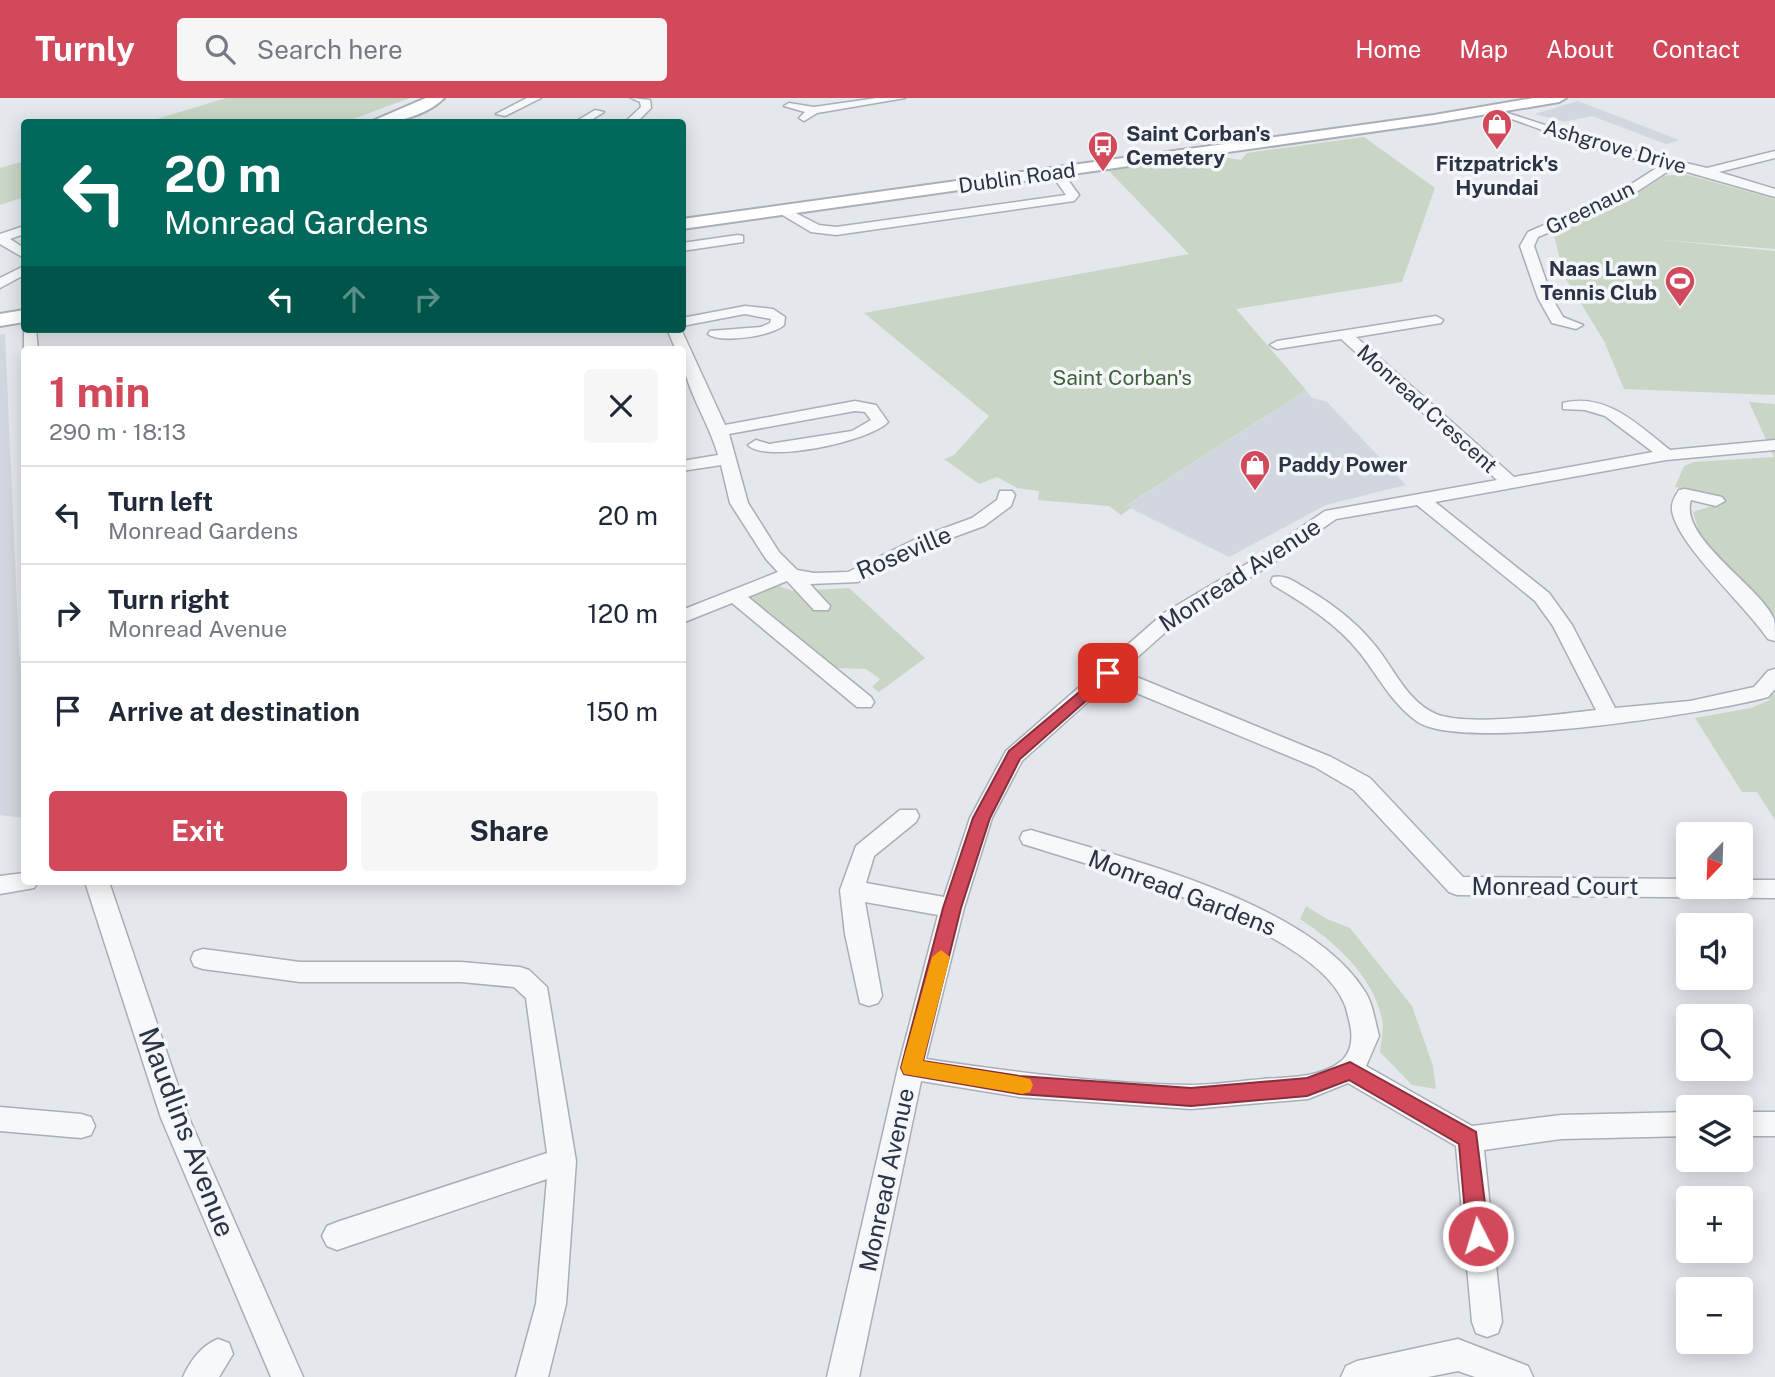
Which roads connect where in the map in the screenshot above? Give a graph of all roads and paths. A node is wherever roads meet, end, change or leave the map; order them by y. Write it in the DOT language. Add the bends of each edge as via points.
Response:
graph roads {
  1 [pos="437,98"];
  2 [pos="636,98"];
  3 [pos="900,98"];
  4 [pos="1559,98"];
  5 [pos="537,102"];
  6 [pos="789,106"];
  7 [pos="814,110"];
  8 [pos="1496,110"];
  9 [pos="500,114"];
  10 [pos="804,118"];
  11 [pos="386,119"];
  12 [pos="634,119"];
  13 [pos="1775,154"];
  14 [pos="1669,165"];
  15 [pos="1056,172"];
  16 [pos="1707,172"];
  17 [pos="1775,192"];
  18 [pos="780,210"];
  19 [pos="686,224"];
  20 [pos="21,231"];
  21 [pos="738,239"];
  22 [pos="686,246"];
  23 [pos="21,252"];
  24 [pos="21,272"];
  25 [pos="0,284"];
  26 [pos="21,316"];
  27 [pos="0,320"];
  28 [pos="1436,320"];
  29 [pos="686,321"];
  30 [pos="1576,325"];
  31 [pos="715,334"];
  32 [pos="1344,334"];
  33 [pos="1277,345"];
  34 [pos="688,371"];
  35 [pos="1569,406"];
  36 [pos="720,431"];
  37 [pos="756,445"];
  38 [pos="1775,445"];
  39 [pos="1667,455"];
  40 [pos="727,458"];
  41 [pos="686,465"];
  42 [pos="1510,483"];
  43 [pos="1006,495"];
  44 [pos="1422,500"];
  45 [pos="1716,501"];
  46 [pos="789,574"];
  47 [pos="1280,581"];
  48 [pos="735,596"];
  49 [pos="821,606"];
  50 [pos="686,615"];
  51 [pos="1775,635"];
  52 [pos="1108,673"];
  53 [pos="1775,676"];
  54 [pos="864,702"];
  55 [pos="1608,714"];
  56 [pos="908,817"];
  57 [pos="1031,838"];
  58 [pos="21,883"];
  59 [pos="0,885"];
  60 [pos="98,885"];
  61 [pos="1775,889"];
  62 [pos="852,890"];
  63 [pos="952,908"];
  64 [pos="203,958"];
  65 [pos="869,996"];
  66 [pos="911,1068"];
  67 [pos="1350,1070"];
  68 [pos="0,1119"];
  69 [pos="1676,1124"];
  70 [pos="1753,1124"];
  71 [pos="1775,1124"];
  72 [pos="81,1126"];
  73 [pos="1469,1139"];
  74 [pos="562,1161"];
  75 [pos="337,1236"];
  76 [pos="1487,1322"];
  77 [pos="287,1377"];
  78 [pos="532,1377"];
  79 [pos="844,1377"];
  80 [pos="1357,1377"];
  81 [pos="1517,1377"];
  1 -- 11 [label="main road"];
  2 -- 12 [label="street" via="645,100 646,108"];
  3 -- 7 [label="street"];
  4 -- 8 [label="main road, Dublin Road"];
  5 -- 9 [label="street"];
  6 -- 7 [label="street"];
  7 -- 10 [label="street"];
  8 -- 14 [label="street, Ashgrove Drive" via="1597,146"];
  8 -- 15 [label="main road, Dublin Road"];
  13 -- 16 [label="street, Ashgrove Drive"];
  14 -- 16 [label="street, Ashgrove Drive"];
  14 -- 30 [label="street, Greenaun" via="1620,197 1533,235 1527,246 1545,298 1557,320"];
  15 -- 18 [label="main road, Dublin Road"];
  15 -- 18 [label="street" via="1073,195 1070,198 836,231 816,229"];
  16 -- 17 [label="street"];
  18 -- 19 [label="main road, Dublin Road"];
  20 -- 23 [label="street" via="0,238"];
  21 -- 22 [label="street"];
  24 -- 25 [label="street"];
  26 -- 27 [label="main road"];
  28 -- 32 [label="street, Monread Crescent"];
  29 -- 31 [label="street" via="754,310 778,317 777,325 764,331"];
  32 -- 33 [label="street, Monread Crescent"];
  32 -- 42 [label="street, Monread Crescent"];
  34 -- 36 [label="street"];
  35 -- 39 [label="street" via="1588,404 1609,410"];
  36 -- 37 [label="street" via="855,406 870,408 880,422 856,435 768,449"];
  36 -- 40 [label="street"];
  38 -- 39 [label="street, Monread Avenue"];
  39 -- 42 [label="street, Monread Avenue"];
  40 -- 41 [label="street"];
  40 -- 46 [label="street" via="739,503"];
  42 -- 44 [label="street, Monread Avenue"];
  43 -- 46 [label="street, Roseville" via="1004,502 978,522 926,541 851,578"];
  44 -- 52 [label="street, Monread Avenue" via="1331,515 1171,617"];
  44 -- 55 [label="street" via="1542,597 1562,625"];
  45 -- 51 [label="street" via="1685,494 1680,507 1683,521 1701,548 1763,614"];
  46 -- 48 [label="street, Roseville"];
  46 -- 49 [label="street"];
  47 -- 55 [label="street" via="1324,607 1366,646 1405,702 1428,719 1450,725 1519,725"];
  48 -- 50 [label="street, Roseville"];
  48 -- 54 [label="street"];
  52 -- 61 [label="street, Monread Court" via="1324,762 1362,784 1457,886"];
  52 -- 63 [label="street, Monread Avenue" via="1014,755 981,818"];
  53 -- 55 [label="street" via="1761,692 1702,705"];
  56 -- 62 [label="street" via="864,852"];
  57 -- 67 [label="street, Monread Gardens" via="1215,900 1292,935 1334,971 1361,1006 1366,1039"];
  58 -- 59 [label="street"];
  60 -- 77 [label="street, Maudlins Avenue" via="175,1118"];
  62 -- 63 [label="street"];
  62 -- 65 [label="street"];
  63 -- 66 [label="street, Monread Avenue"];
  64 -- 74 [label="street" via="300,972 461,972 520,977 538,994"];
  66 -- 67 [label="street" via="1019,1085 1191,1097 1307,1087"];
  66 -- 79 [label="street, Monread Avenue"];
  67 -- 73 [label="street"];
  68 -- 72 [label="street"];
  69 -- 73 [label="street" via="1561,1128"];
  70 -- 71 [label="street"];
  73 -- 76 [label="street"];
  74 -- 75 [label="street"];
  74 -- 78 [label="street" via="551,1304"];
  80 -- 81 [label="street" via="1458,1355"];
}
